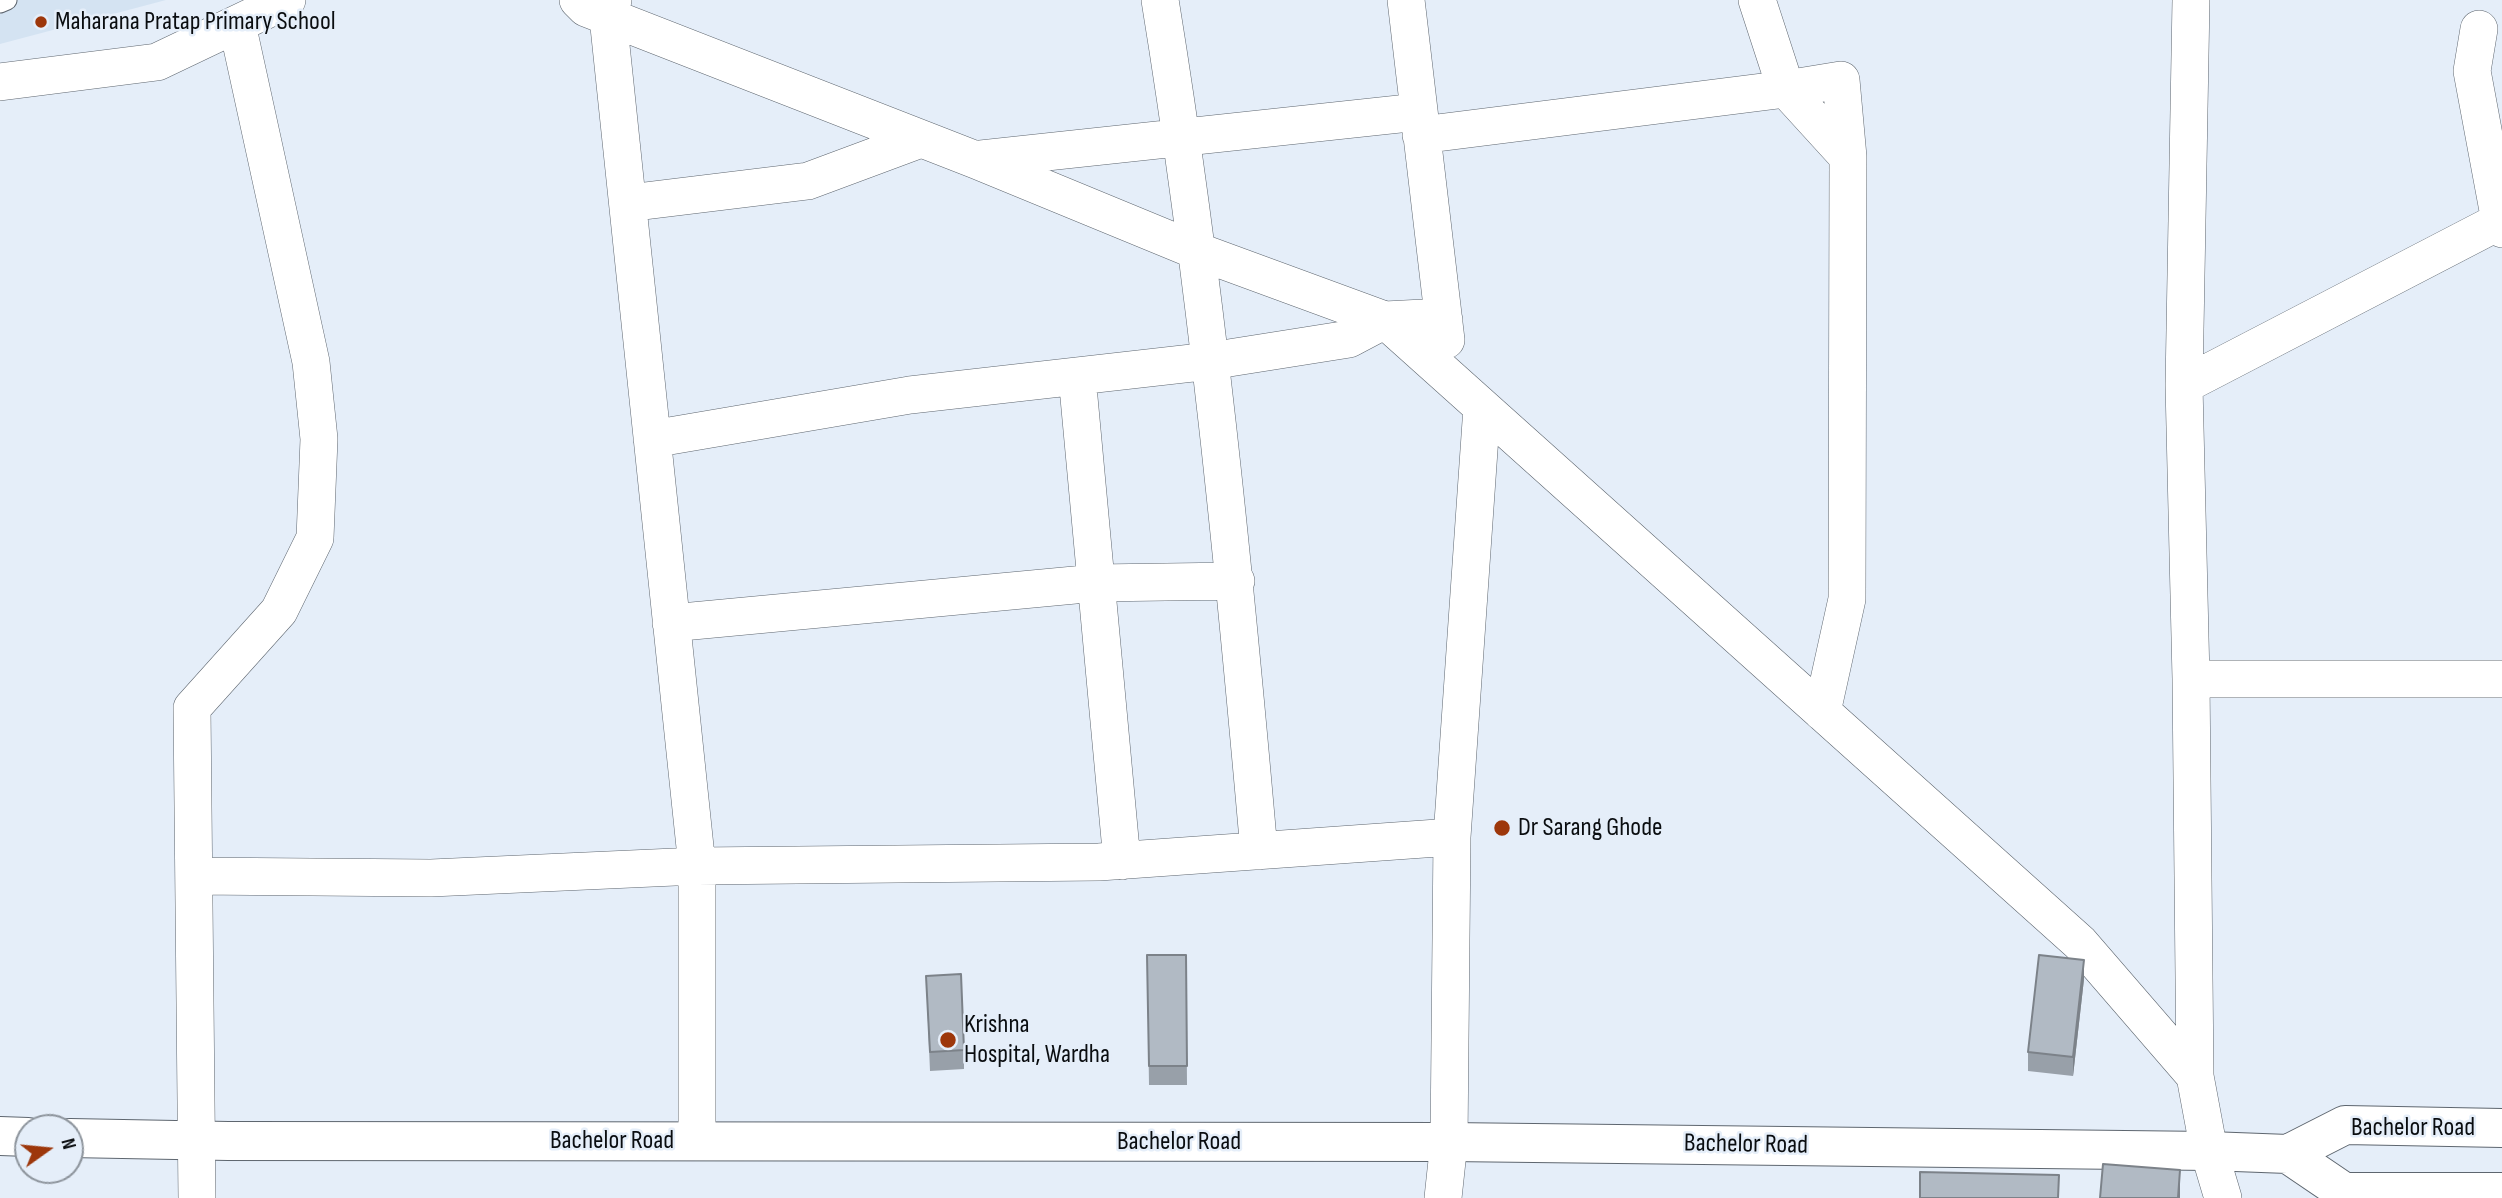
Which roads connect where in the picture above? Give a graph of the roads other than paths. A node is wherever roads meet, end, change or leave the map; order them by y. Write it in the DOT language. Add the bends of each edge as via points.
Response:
graph roads {
  1 [pos="7,0"];
  2 [pos="288,0"];
  3 [pos="1160,0"];
  4 [pos="1406,0"];
  5 [pos="1757,0"];
  6 [pos="2191,0"];
  7 [pos="0,3"];
  8 [pos="600,6"];
  9 [pos="237,24"];
  10 [pos="2479,29"];
  11 [pos="0,82"];
  12 [pos="1786,89"];
  13 [pos="1420,124"];
  14 [pos="1182,137"];
  15 [pos="921,139"];
  16 [pos="976,160"];
  17 [pos="628,203"];
  18 [pos="2501,225"];
  19 [pos="1197,251"];
  20 [pos="1443,318"];
  21 [pos="1385,320"];
  22 [pos="1210,361"];
  23 [pos="1077,376"];
  24 [pos="1450,378"];
  25 [pos="2184,385"];
  26 [pos="1482,407"];
  27 [pos="652,439"];
  28 [pos="1236,581"];
  29 [pos="1096,583"];
  30 [pos="671,623"];
  31 [pos="2191,679"];
  32 [pos="2502,679"];
  33 [pos="1822,712"];
  34 [pos="1452,837"];
  35 [pos="1259,851"];
  36 [pos="1122,860"];
  37 [pos="696,866"];
  38 [pos="194,876"];
  39 [pos="2195,1076"];
  40 [pos="2502,1128"];
  41 [pos="84,1138"];
  42 [pos="197,1141"];
  43 [pos="697,1141"];
  44 [pos="1449,1142"];
  45 [pos="2209,1151"];
  46 [pos="2288,1154"];
  47 [pos="2502,1192"];
  48 [pos="197,1198"];
  49 [pos="1443,1198"];
  50 [pos="2223,1198"];
  1 -- 7 [label="lane"];
  2 -- 9 [label="street"];
  3 -- 14 [label="street"];
  4 -- 13 [label="street"];
  5 -- 12 [label="street"];
  6 -- 25 [label="street"];
  8 -- 15 [label="street"];
  8 -- 17 [label="street"];
  9 -- 11 [label="street" via="158,62"];
  9 -- 38 [label="street" via="311,362 319,439 315,538 279,611 192,708"];
  10 -- 18 [label="street" via="2472,71"];
  12 -- 13 [label="street"];
  12 -- 33 [label="street" via="1841,80 1848,157 1847,599"];
  13 -- 14 [label="street"];
  13 -- 20 [label="street"];
  14 -- 16 [label="street"];
  14 -- 19 [label="street"];
  15 -- 16 [label="street"];
  15 -- 17 [label="street" via="808,181"];
  16 -- 19 [label="street"];
  17 -- 27 [label="street"];
  18 -- 25 [label="street"];
  19 -- 21 [label="street"];
  19 -- 22 [label="street"];
  20 -- 21 [label="street"];
  20 -- 24 [label="street"];
  21 -- 22 [label="street" via="1349,339"];
  21 -- 24 [label="street"];
  22 -- 23 [label="street"];
  22 -- 28 [label="street"];
  23 -- 27 [label="street" via="910,395"];
  23 -- 29 [label="street"];
  24 -- 26 [label="street"];
  25 -- 31 [label="street"];
  26 -- 33 [label="street"];
  26 -- 34 [label="street"];
  27 -- 30 [label="street"];
  28 -- 29 [label="street"];
  28 -- 35 [label="street"];
  29 -- 30 [label="street"];
  29 -- 36 [label="street"];
  30 -- 37 [label="street"];
  31 -- 32 [label="street"];
  31 -- 39 [label="street"];
  33 -- 39 [label="street" via="2080,943"];
  34 -- 35 [label="street"];
  34 -- 44 [label="street"];
  35 -- 36 [label="street"];
  36 -- 37 [label="street"];
  37 -- 38 [label="street" via="431,878"];
  37 -- 43 [label="street"];
  38 -- 42 [label="street"];
  39 -- 45 [label="street"];
  40 -- 46 [label="main road, Bachelor Road" via="2345,1125"];
  41 -- 42 [label="main road, Bachelor Road"];
  42 -- 43 [label="main road, Bachelor Road"];
  42 -- 48 [label="street"];
  43 -- 44 [label="main road, Bachelor Road"];
  44 -- 45 [label="main road, Bachelor Road"];
  44 -- 49 [label="street"];
  45 -- 46 [label="main road, Bachelor Road"];
  45 -- 50 [label="street"];
  46 -- 47 [label="main road" via="2344,1192"];
}
